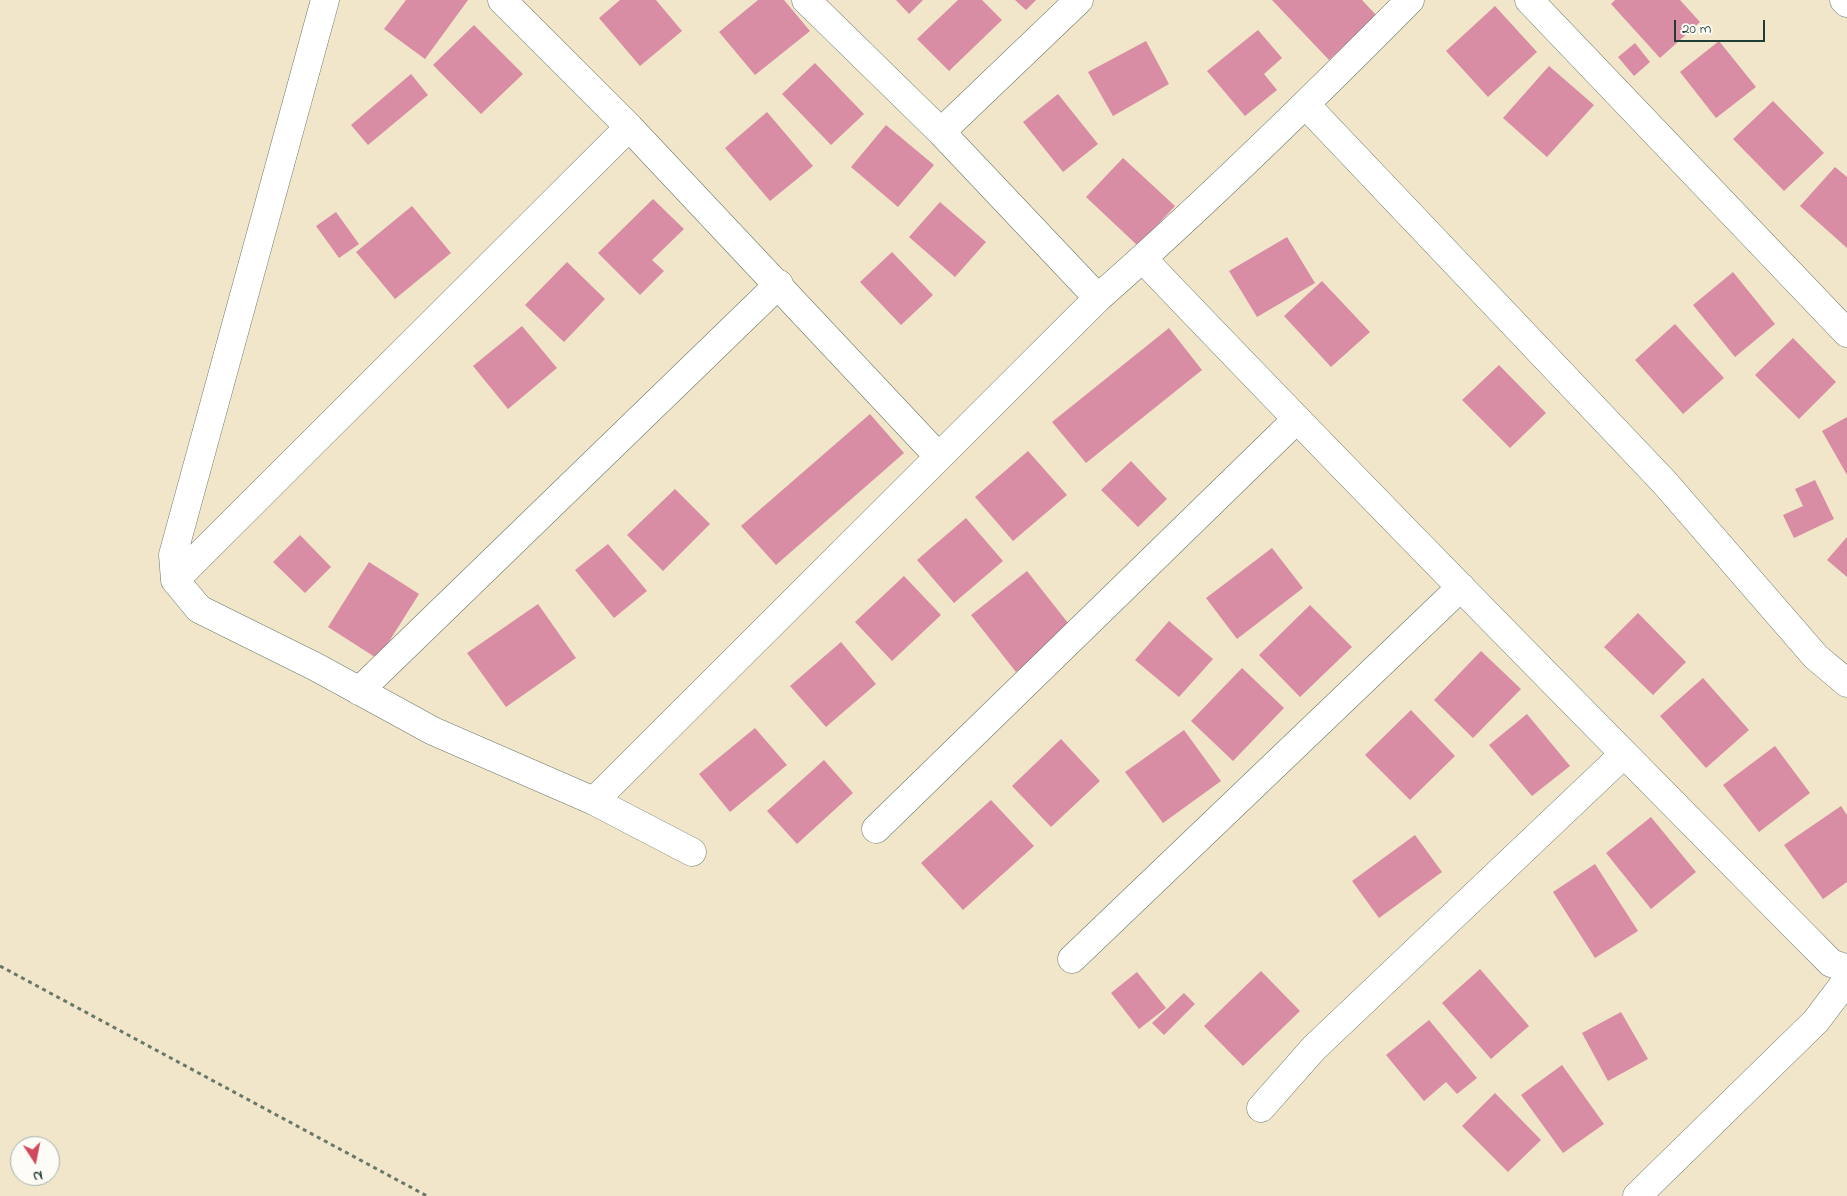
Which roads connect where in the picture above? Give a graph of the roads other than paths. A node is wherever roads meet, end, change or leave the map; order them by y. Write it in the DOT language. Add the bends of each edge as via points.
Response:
graph roads {
  1 [pos="325,0"];
  2 [pos="502,0"];
  3 [pos="806,0"];
  4 [pos="1079,0"];
  5 [pos="1410,0"];
  6 [pos="1529,0"];
  7 [pos="1844,0"];
  8 [pos="1847,3"];
  9 [pos="1306,105"];
  10 [pos="630,127"];
  11 [pos="941,132"];
  12 [pos="1143,259"];
  13 [pos="779,284"];
  14 [pos="1098,298"];
  15 [pos="1847,333"];
  16 [pos="1296,420"];
  17 [pos="939,457"];
  18 [pos="175,580"];
  19 [pos="1461,587"];
  20 [pos="1847,683"];
  21 [pos="359,691"];
  22 [pos="1624,754"];
  23 [pos="594,801"];
  24 [pos="876,829"];
  25 [pos="692,852"];
  26 [pos="1072,959"];
  27 [pos="1847,969"];
  28 [pos="1847,980"];
  29 [pos="1261,1108"];
  30 [pos="1637,1196"];
  1 -- 18 [label="street" via="172,555"];
  2 -- 10 [label="street"];
  3 -- 11 [label="street"];
  4 -- 11 [label="street"];
  5 -- 9 [label="street"];
  6 -- 15 [label="street"];
  7 -- 8 [label="street"];
  9 -- 12 [label="street"];
  9 -- 20 [label="street" via="1665,483 1816,657"];
  10 -- 13 [label="street"];
  10 -- 18 [label="street"];
  11 -- 14 [label="street"];
  12 -- 14 [label="street"];
  12 -- 16 [label="street"];
  13 -- 17 [label="street"];
  13 -- 21 [label="street"];
  14 -- 17 [label="street"];
  16 -- 19 [label="street"];
  16 -- 24 [label="street"];
  17 -- 23 [label="street"];
  18 -- 21 [label="street" via="199,609"];
  19 -- 22 [label="street"];
  19 -- 26 [label="street"];
  21 -- 23 [label="street" via="433,731"];
  22 -- 27 [label="street" via="1831,963"];
  22 -- 29 [label="street" via="1314,1048"];
  23 -- 25 [label="street"];
  28 -- 30 [label="street" via="1816,1021"];
}
